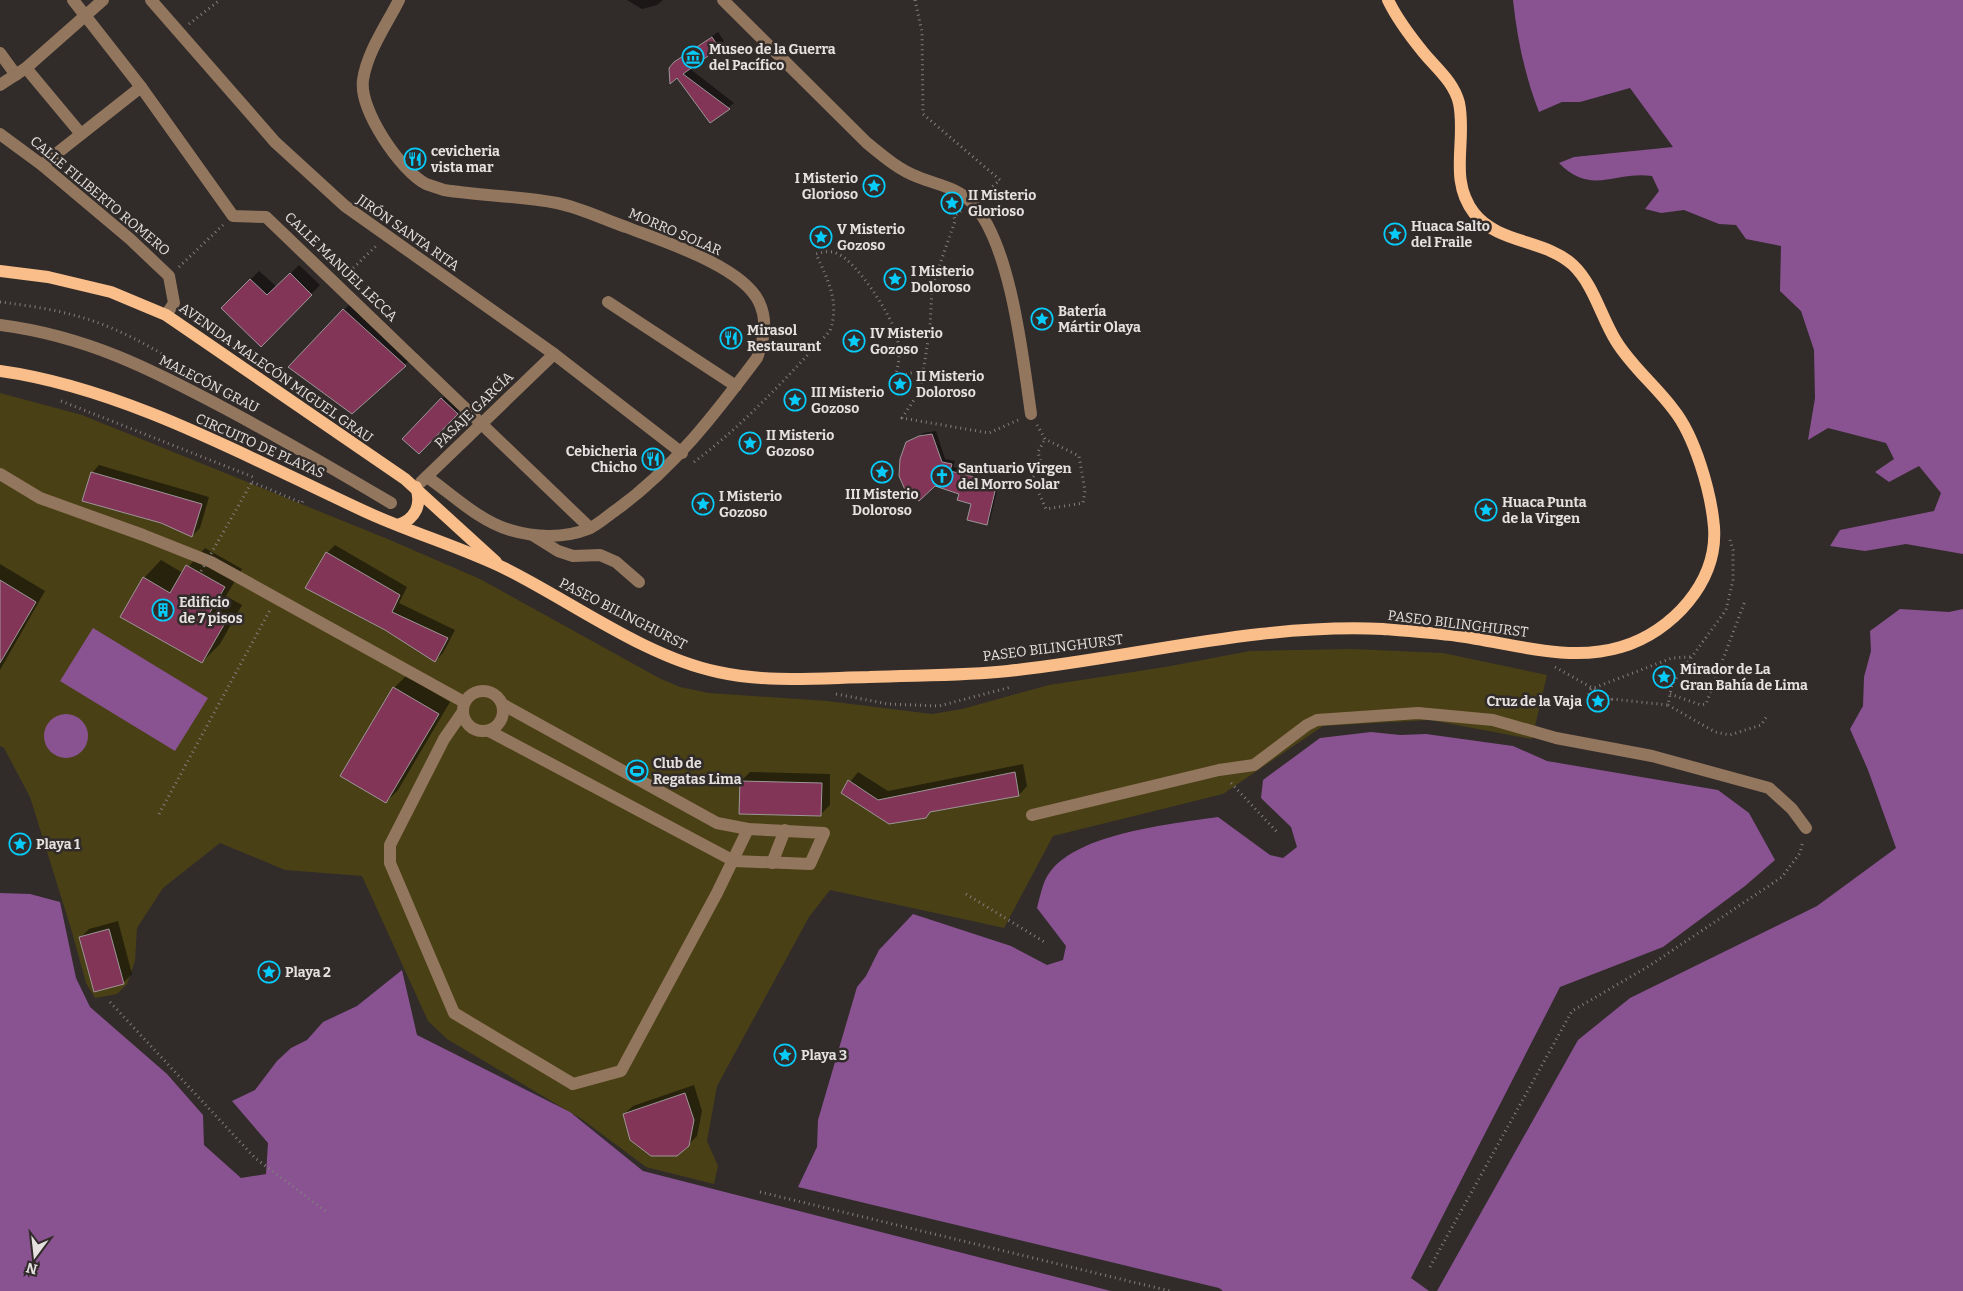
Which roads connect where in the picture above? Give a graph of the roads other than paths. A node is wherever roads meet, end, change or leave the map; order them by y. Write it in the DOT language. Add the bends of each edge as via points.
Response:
graph roads {
  1 [pos="73,0"];
  2 [pos="103,0"];
  3 [pos="151,0"];
  4 [pos="400,0"];
  5 [pos="723,0"];
  6 [pos="1388,0"];
  7 [pos="86,15"];
  8 [pos="0,53"];
  9 [pos="21,72"];
  10 [pos="0,85"];
  11 [pos="141,87"];
  12 [pos="0,134"];
  13 [pos="81,134"];
  14 [pos="42,165"];
  15 [pos="0,271"];
  16 [pos="608,302"];
  17 [pos="166,315"];
  18 [pos="0,325"];
  19 [pos="554,354"];
  20 [pos="0,371"];
  21 [pos="736,386"];
  22 [pos="1031,414"];
  23 [pos="481,424"];
  24 [pos="682,453"];
  25 [pos="0,474"];
  26 [pos="427,476"];
  27 [pos="416,487"];
  28 [pos="391,504"];
  29 [pos="398,525"];
  30 [pos="590,528"];
  31 [pos="532,535"];
  32 [pos="501,567"];
  33 [pos="639,582"];
  34 [pos="502,704"];
  35 [pos="463,708"];
  36 [pos="489,731"];
  37 [pos="1032,814"];
  38 [pos="1806,828"];
  39 [pos="748,829"];
  40 [pos="785,830"];
  41 [pos="734,861"];
  42 [pos="772,862"];
  1 -- 7 [label="street"];
  2 -- 7 [label="street"];
  3 -- 19 [label="street, JIRÓN SANTA RITA" via="275,142 345,206"];
  4 -- 21 [label="street, MORRO SOLAR" via="368,63 363,80 364,100 391,149 410,172 426,184 444,190 528,198 581,210 691,252 724,270 746,286 759,302 765,323 764,339 757,358"];
  5 -- 22 [label="street" via="873,148 917,177 950,187 972,203 990,227 1015,308"];
  6 -- 32 [label="main road, PASEO BILINGHURST" via="1415,42 1451,84 1458,101 1460,185 1477,217 1492,230 1551,250 1571,263 1587,282 1617,343 1676,412 1693,444 1714,521 1714,545 1708,568 1687,604 1644,638 1602,651 1572,653 1457,636 1389,630 1286,630 1005,672 774,680 716,672 669,657"];
  7 -- 9 [label="street"];
  7 -- 11 [label="street"];
  8 -- 9 [label="street"];
  9 -- 10 [label="street"];
  9 -- 13 [label="street"];
  11 -- 13 [label="street"];
  11 -- 23 [label="street, CALLE MANUEL LECCA" via="233,216 266,217"];
  12 -- 14 [label="street, CALLE FILIBERTO ROMERO"];
  13 -- 14 [label="street"];
  14 -- 17 [label="street, CALLE FILIBERTO ROMERO" via="169,276 174,303"];
  15 -- 17 [label="main road, AVENIDA MALECÓN MIGUEL GRAU" via="48,277 111,292"];
  16 -- 21 [label="street"];
  17 -- 27 [label="main road, AVENIDA MALECÓN MIGUEL GRAU"];
  18 -- 28 [label="street, MALECÓN GRAU" via="63,336 110,352 250,422"];
  19 -- 23 [label="street, PASAJE GARCÍA"];
  19 -- 24 [label="street, JIRÓN SANTA RITA"];
  20 -- 29 [label="main road, CIRCUITO DE PLAYAS" via="30,375 94,392 156,416"];
  21 -- 24 [label="street, MORRO SOLAR"];
  23 -- 26 [label="street, PASAJE GARCÍA"];
  23 -- 30 [label="street, CALLE MANUEL LECCA"];
  24 -- 30 [label="street, MORRO SOLAR" via="639,493"];
  25 -- 35 [label="street" via="40,498 211,562"];
  26 -- 27 [label="street, PASAJE GARCÍA"];
  26 -- 31 [label="street, MORRO SOLAR" via="487,519"];
  27 -- 29 [label="main road" via="419,496 416,511 406,522"];
  27 -- 32 [label="main road, AVENIDA MALECÓN MIGUEL GRAU"];
  29 -- 32 [label="main road, CIRCUITO DE PLAYAS"];
  30 -- 31 [label="street, MORRO SOLAR" via="558,536"];
  31 -- 33 [label="street" via="573,556 600,554 616,562"];
  34 -- 35 [label="street" via="494,694 481,691 474,693"];
  34 -- 36 [label="street" via="503,717"];
  34 -- 39 [label="street" via="717,822"];
  35 -- 36 [label="street" via="471,728"];
  35 -- 41 [label="street" via="444,738 390,845 390,863 454,1014 573,1084 621,1071"];
  36 -- 41 [label="street"];
  37 -- 38 [label="street" via="1219,770 1254,765 1317,720 1418,713 1483,719 1556,738 1652,756 1769,788 1792,809"];
  39 -- 40 [label="street"];
  39 -- 41 [label="street"];
  40 -- 42 [label="street"];
  40 -- 42 [label="street" via="824,833 810,864"];
  41 -- 42 [label="street"];
}
